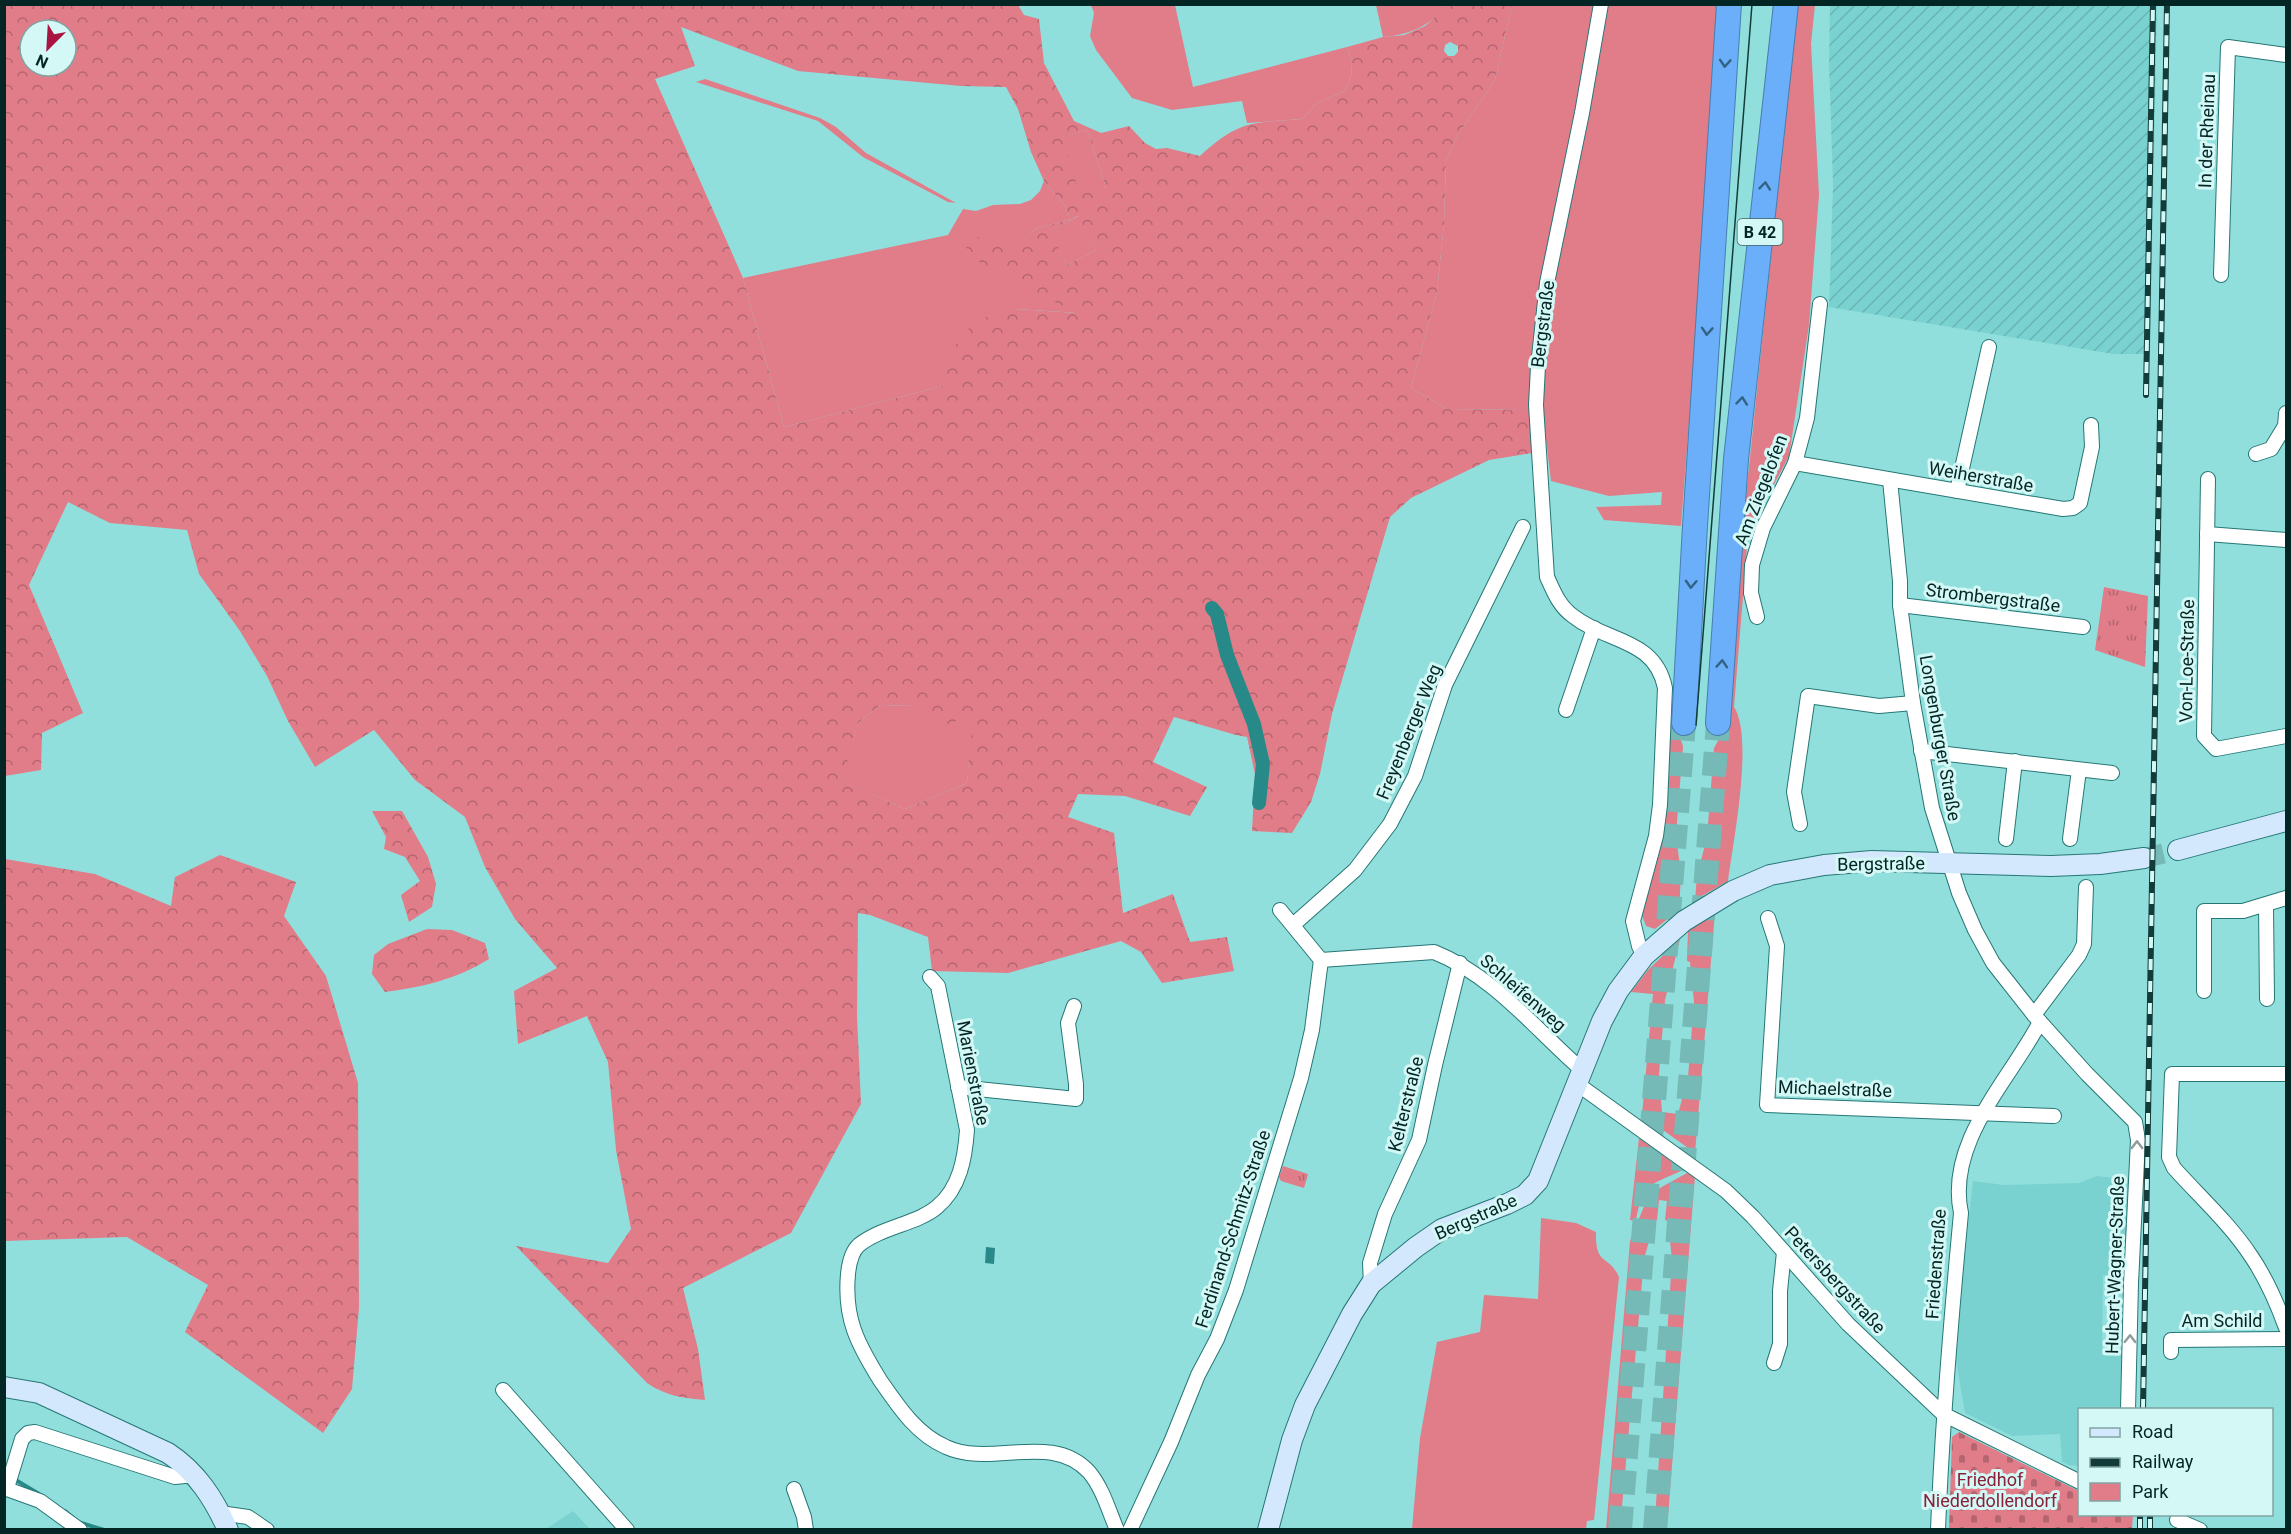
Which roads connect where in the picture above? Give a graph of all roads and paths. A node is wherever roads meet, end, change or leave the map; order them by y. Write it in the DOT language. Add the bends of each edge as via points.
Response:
graph roads {
  1 [pos="1601,4"];
  2 [pos="1729,4"];
  3 [pos="1786,4"];
  4 [pos="2286,55"];
  5 [pos="2221,275"];
  6 [pos="1820,304"];
  7 [pos="1989,347"];
  8 [pos="2286,413"];
  9 [pos="2091,424"];
  10 [pos="2256,454"];
  11 [pos="1795,463"];
  12 [pos="2208,479"];
  13 [pos="1890,480"];
  14 [pos="1957,491"];
  15 [pos="1523,527"];
  16 [pos="2207,534"];
  17 [pos="2286,540"];
  18 [pos="1900,605"];
  19 [pos="1757,617"];
  20 [pos="2083,627"];
  21 [pos="1594,628"];
  22 [pos="1913,702"];
  23 [pos="1566,710"];
  24 [pos="1684,723"];
  25 [pos="1718,723"];
  26 [pos="2286,736"];
  27 [pos="1921,751"];
  28 [pos="2015,761"];
  29 [pos="2079,770"];
  30 [pos="2112,773"];
  31 [pos="2286,821"];
  32 [pos="1800,824"];
  33 [pos="2006,839"];
  34 [pos="2070,839"];
  35 [pos="2178,850"];
  36 [pos="2144,858"];
  37 [pos="1948,863"];
  38 [pos="2086,887"];
  39 [pos="2286,898"];
  40 [pos="2266,906"];
  41 [pos="1280,910"];
  42 [pos="1768,918"];
  43 [pos="1293,925"];
  44 [pos="1644,956"];
  45 [pos="1321,960"];
  46 [pos="1460,963"];
  47 [pos="930,977"];
  48 [pos="2204,991"];
  49 [pos="2267,999"];
  50 [pos="1074,1006"];
  51 [pos="2037,1019"];
  52 [pos="2286,1074"];
  53 [pos="1579,1076"];
  54 [pos="958,1087"];
  55 [pos="1985,1112"];
  56 [pos="2054,1116"];
  57 [pos="2135,1122"];
  58 [pos="1784,1252"];
  59 [pos="1371,1284"];
  60 [pos="2286,1328"];
  61 [pos="2286,1339"];
  62 [pos="2171,1352"];
  63 [pos="1774,1363"];
  64 [pos="4,1387"];
  65 [pos="503,1390"];
  66 [pos="2128,1408"];
  67 [pos="1943,1414"];
  68 [pos="195,1476"];
  69 [pos="2078,1482"];
  70 [pos="6,1488"];
  71 [pos="794,1489"];
  72 [pos="2177,1520"];
  73 [pos="224,1521"];
  74 [pos="80,1530"];
  75 [pos="267,1530"];
  76 [pos="627,1530"];
  77 [pos="806,1530"];
  78 [pos="1117,1530"];
  79 [pos="1130,1530"];
  80 [pos="1268,1530"];
  81 [pos="1938,1530"];
  82 [pos="2200,1530"];
  1 -- 21 [label="street, Bergstraße" via="1547,283 1536,405 1547,577 1558,602"];
  2 -- 24 [label="highway, B 42, one-way"];
  25 -- 3 [label="highway, B 42, one-way" via="1736,459"];
  4 -- 5 [label="street, In der Rheinau" via="2228,47"];
  6 -- 11 [label="street, Am Ziegelofen" via="1807,418"];
  7 -- 14 [label="street"];
  8 -- 10 [label="street" via="2285,426 2271,449"];
  9 -- 14 [label="street, Weiherstraße" via="2092,447 2080,503 2073,508"];
  11 -- 13 [label="street, Weiherstraße"];
  11 -- 19 [label="street, Am Ziegelofen" via="1766,519 1752,565 1750,593"];
  12 -- 16 [label="street, Von-Loe-Straße"];
  13 -- 14 [label="street, Weiherstraße"];
  13 -- 18 [label="street, Longenburger Straße"];
  15 -- 43 [label="street, Freyenberger Weg" via="1445,685 1415,776 1390,824 1355,870"];
  16 -- 17 [label="street"];
  16 -- 26 [label="street, Von-Loe-Straße" via="2204,736 2216,749"];
  18 -- 20 [label="street, Strombergstraße"];
  18 -- 22 [label="street, Longenburger Straße"];
  21 -- 23 [label="street"];
  21 -- 44 [label="street, Bergstraße" via="1638,648 1654,660 1665,688 1656,836 1633,921"];
  22 -- 27 [label="street, Longenburger Straße"];
  22 -- 32 [label="street" via="1879,706 1808,696 1794,792"];
  27 -- 28 [label="street"];
  27 -- 37 [label="street, Longenburger Straße"];
  28 -- 29 [label="street"];
  28 -- 33 [label="street"];
  29 -- 30 [label="street"];
  29 -- 34 [label="street"];
  31 -- 35 [label="street"];
  36 -- 37 [label="street, Bergstraße" via="2051,866"];
  37 -- 44 [label="street, Bergstraße" via="1872,861 1770,875 1709,904"];
  37 -- 51 [label="street, Longenburger Straße" via="1974,930 1993,963"];
  38 -- 51 [label="street" via="2084,944"];
  39 -- 40 [label="street"];
  40 -- 48 [label="street" via="2243,911 2204,911"];
  40 -- 49 [label="street"];
  41 -- 43 [label="street"];
  42 -- 55 [label="street, Michaelstraße" via="1777,946 1767,1105"];
  43 -- 45 [label="street"];
  44 -- 53 [label="street, Bergstraße" via="1607,1011"];
  45 -- 46 [label="street, Schleifenweg" via="1434,952"];
  45 -- 79 [label="street, Ferdinand-Schmitz-Straße" via="1301,1078 1236,1290"];
  46 -- 53 [label="street, Schleifenweg" via="1538,1027"];
  46 -- 59 [label="street, Kelterstraße" via="1419,1140 1385,1214 1370,1263"];
  47 -- 54 [label="street, Marienstraße" via="938,986"];
  50 -- 54 [label="street" via="1068,1023 1076,1099"];
  51 -- 55 [label="street, Friedenstraße" via="2027,1047"];
  51 -- 57 [label="street, Longenburger Straße"];
  52 -- 60 [label="street" via="2172,1074 2169,1158 2252,1258 2270,1288"];
  53 -- 58 [label="street, Petersbergstraße" via="1726,1191"];
  53 -- 59 [label="street, Bergstraße" via="1538,1181 1525,1194 1442,1229"];
  54 -- 78 [label="street, Marienstraße" via="968,1130 955,1186 929,1213 858,1246 850,1261 846,1299 855,1335 895,1402 931,1439 959,1452 1021,1450 1069,1457 1090,1474"];
  55 -- 56 [label="street, Michaelstraße"];
  55 -- 67 [label="street, Friedenstraße" via="1969,1138 1962,1160"];
  66 -- 57 [label="street, Hubert-Wagner-Straße, one-way" via="2138,1140"];
  58 -- 63 [label="street" via="1780,1344"];
  58 -- 67 [label="street, Petersbergstraße" via="1848,1324"];
  59 -- 80 [label="street, Bergstraße" via="1305,1405"];
  61 -- 62 [label="street, Am Schild" via="2171,1340"];
  64 -- 68 [label="street" via="39,1393 74,1409 168,1453"];
  65 -- 76 [label="street"];
  67 -- 69 [label="street, Petersbergstraße"];
  67 -- 81 [label="street, Friedenstraße"];
  68 -- 70 [label="street" via="175,1477 35,1432 22,1438"];
  68 -- 73 [label="street"];
  70 -- 74 [label="street" via="40,1501"];
  71 -- 77 [label="street"];
  72 -- 82 [label="street"];
  73 -- 75 [label="street" via="248,1517"];
}
